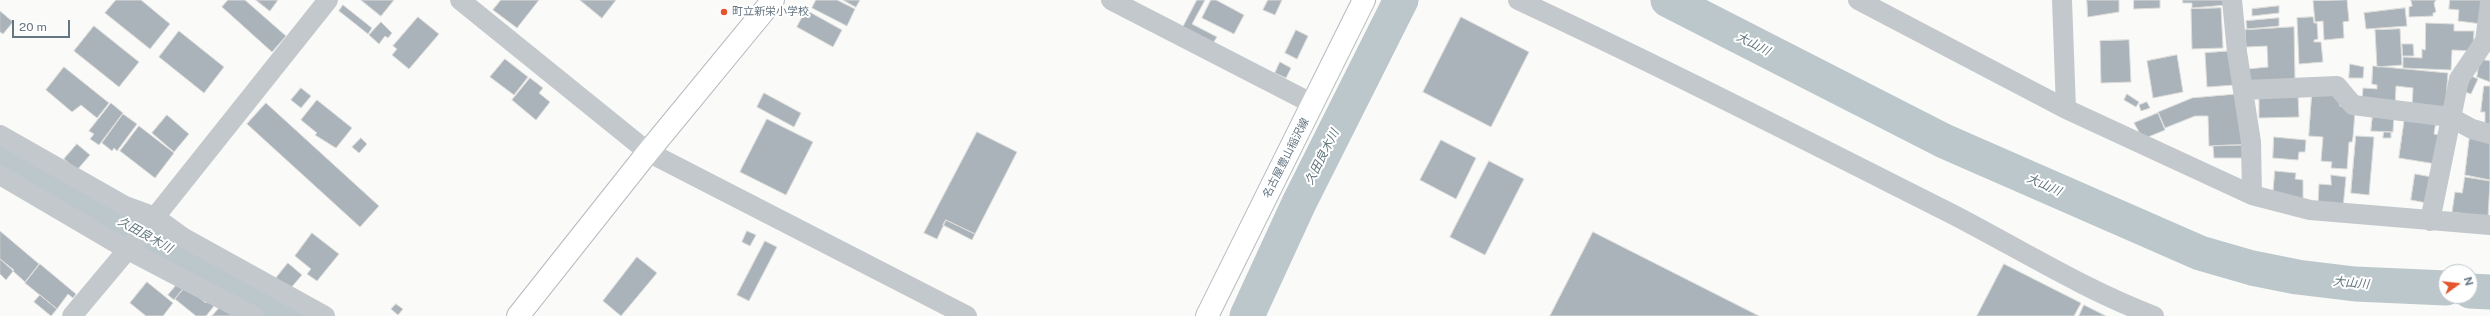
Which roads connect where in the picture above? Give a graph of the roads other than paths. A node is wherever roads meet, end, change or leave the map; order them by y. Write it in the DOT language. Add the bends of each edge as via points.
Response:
graph roads {
  1 [pos="328,0"];
  2 [pos="460,0"];
  3 [pos="773,0"];
  4 [pos="1111,0"];
  5 [pos="1364,0"];
  6 [pos="1518,0"];
  7 [pos="2062,0"];
  8 [pos="2232,0"];
  9 [pos="1862,1"];
  10 [pos="2490,3"];
  11 [pos="2244,90"];
  12 [pos="1313,104"];
  13 [pos="2066,109"];
  14 [pos="2450,117"];
  15 [pos="2490,134"];
  16 [pos="0,135"];
  17 [pos="648,152"];
  18 [pos="0,175"];
  19 [pos="2252,195"];
  20 [pos="154,218"];
  21 [pos="2430,221"];
  22 [pos="2490,225"];
  23 [pos="127,249"];
  24 [pos="72,316"];
  25 [pos="254,316"];
  26 [pos="326,316"];
  27 [pos="518,316"];
  28 [pos="967,316"];
  29 [pos="1207,316"];
  30 [pos="2154,316"];
  1 -- 20 [label="street"];
  2 -- 17 [label="street"];
  3 -- 17 [label="street"];
  4 -- 12 [label="street"];
  5 -- 12 [label="street, 名古屋豊山稲沢線"];
  6 -- 30 [label="street" via="1817,146 1980,228 2049,267"];
  7 -- 13 [label="street"];
  8 -- 11 [label="street"];
  9 -- 13 [label="street"];
  10 -- 14 [label="street" via="2484,41 2459,80"];
  11 -- 14 [label="street" via="2337,86 2353,105"];
  11 -- 19 [label="street" via="2251,142"];
  12 -- 29 [label="street, 名古屋豊山稲沢線"];
  13 -- 19 [label="street"];
  14 -- 15 [label="street" via="2472,129"];
  14 -- 21 [label="street"];
  16 -- 20 [label="street" via="126,206"];
  17 -- 27 [label="street"];
  17 -- 28 [label="street"];
  18 -- 23 [label="street"];
  19 -- 21 [label="street" via="2310,210"];
  20 -- 23 [label="street"];
  20 -- 26 [label="street" via="184,238"];
  21 -- 22 [label="street"];
  23 -- 24 [label="street"];
  23 -- 25 [label="street"];
}
